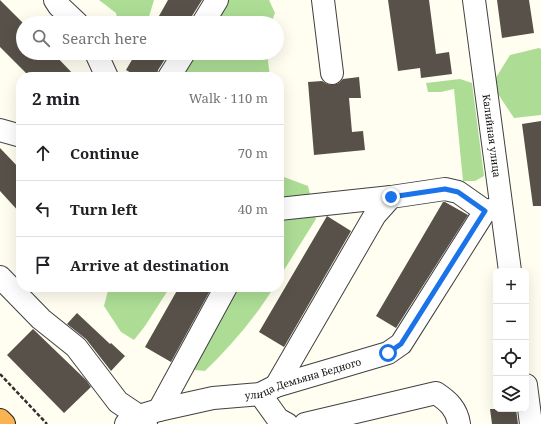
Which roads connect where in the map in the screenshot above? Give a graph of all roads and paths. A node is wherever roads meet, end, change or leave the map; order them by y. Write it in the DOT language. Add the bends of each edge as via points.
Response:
graph roads {
  1 [pos="55,0"];
  2 [pos="217,0"];
  3 [pos="323,0"];
  4 [pos="474,0"];
  5 [pos="69,16"];
  6 [pos="207,16"];
  7 [pos="99,60"];
  8 [pos="180,60"];
  9 [pos="105,72"];
  10 [pos="172,72"];
  11 [pos="332,73"];
  12 [pos="0,130"];
  13 [pos="16,135"];
  14 [pos="391,197"];
  15 [pos="284,208"];
  16 [pos="493,210"];
  17 [pos="509,268"];
  18 [pos="0,277"];
  19 [pos="223,292"];
  20 [pos="0,374"];
  21 [pos="528,376"];
  22 [pos="268,390"];
  23 [pos="537,392"];
  24 [pos="142,418"];
  25 [pos="0,420"];
  26 [pos="4,424"];
  27 [pos="47,424"];
  28 [pos="287,424"];
  29 [pos="305,424"];
  30 [pos="459,424"];
  31 [pos="531,424"];
  1 -- 5 [label="street"];
  2 -- 6 [label="street"];
  3 -- 11 [label="street"];
  4 -- 16 [label="street, Калийная улица"];
  7 -- 9 [label="street"];
  8 -- 10 [label="street"];
  12 -- 13 [label="street"];
  14 -- 15 [label="street"];
  14 -- 16 [label="street" via="445,189 458,192"];
  14 -- 22 [label="street" via="375,215"];
  16 -- 17 [label="street, Калийная улица"];
  16 -- 22 [label="street, улица Демьяна Бедного" via="401,344 388,353"];
  18 -- 24 [label="street" via="41,319 76,347 118,402"];
  19 -- 24 [label="street"];
  20 -- 27 [label="path"];
  21 -- 23 [label="street"];
  22 -- 24 [label="street, улица Демьяна Бедного" via="213,398"];
  22 -- 28 [label="street" via="278,419"];
  23 -- 31 [label="street"];
  25 -- 26 [label="highway"];
  29 -- 30 [label="street" via="436,392 449,402 458,416"];
}
